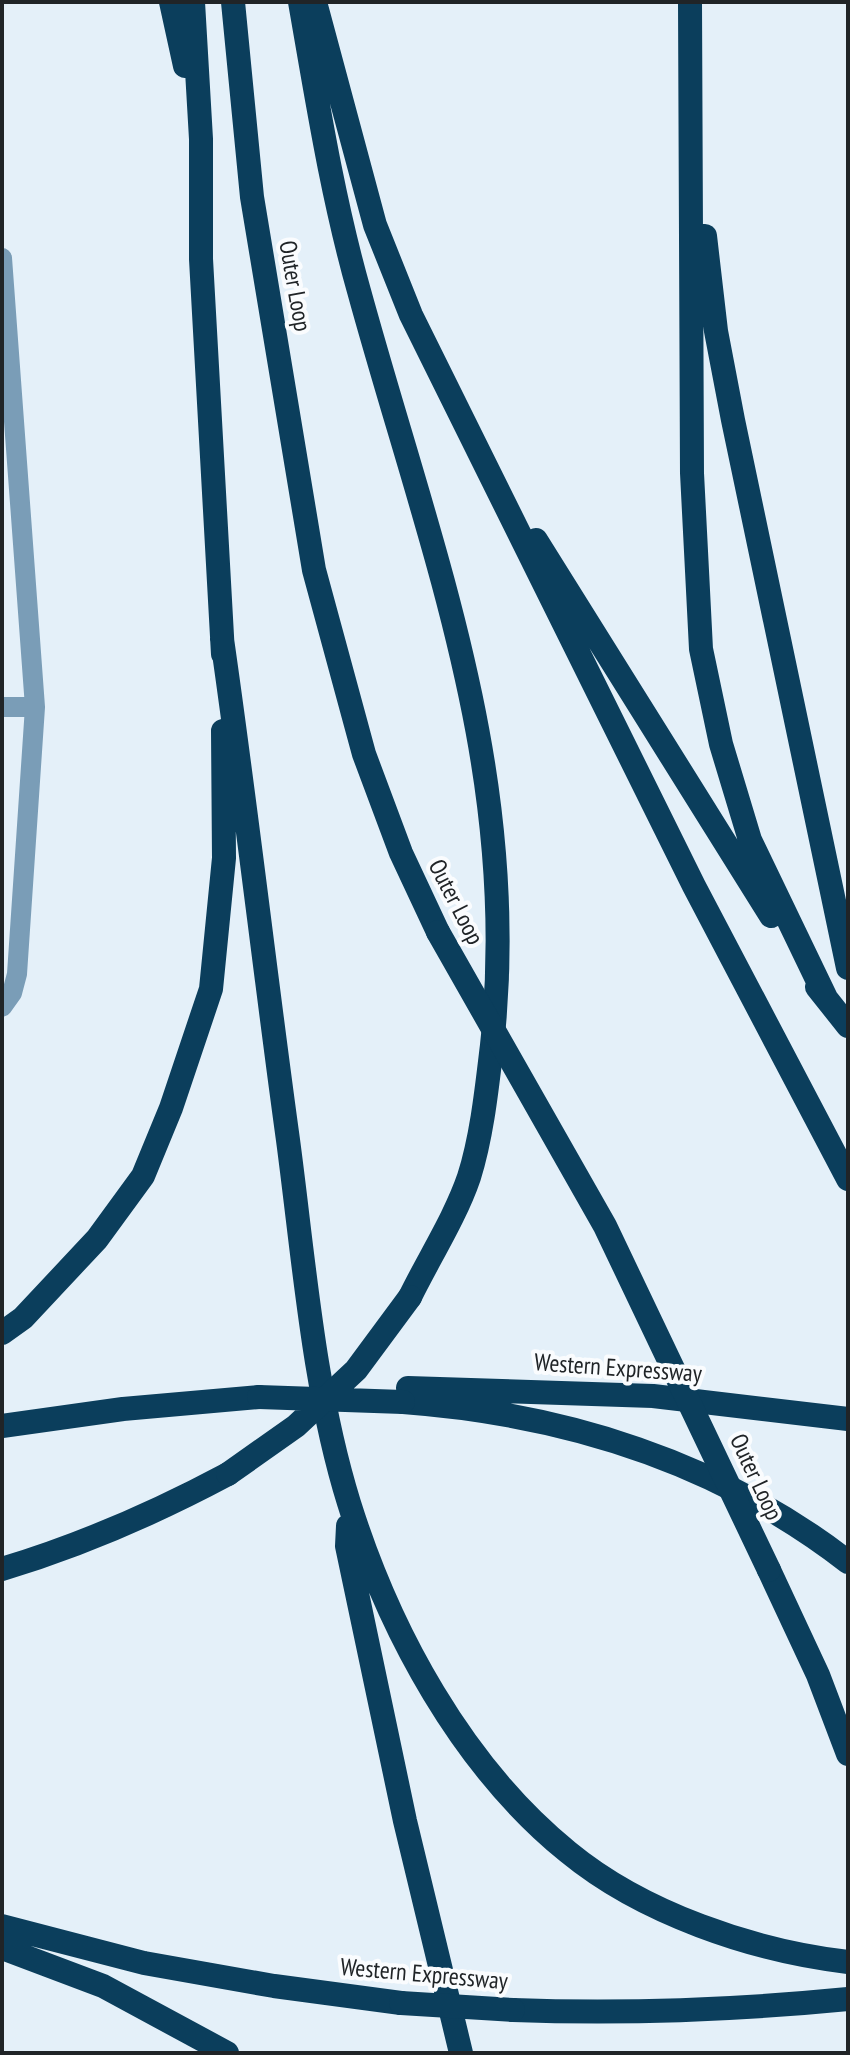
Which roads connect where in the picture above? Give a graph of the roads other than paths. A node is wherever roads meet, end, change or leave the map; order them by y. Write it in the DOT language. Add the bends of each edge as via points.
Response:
graph roads {
  1 [pos="171,2"];
  2 [pos="193,2"];
  3 [pos="233,2"];
  4 [pos="300,2"];
  5 [pos="315,2"];
  6 [pos="690,2"];
  7 [pos="692,127"];
  8 [pos="201,139"];
  9 [pos="2,258"];
  10 [pos="5,343"];
  11 [pos="457,412"];
  12 [pos="222,639"];
  13 [pos="2,707"];
  14 [pos="35,707"];
  15 [pos="848,968"];
  16 [pos="826,998"];
  17 [pos="2,1007"];
  18 [pos="848,1026"];
  19 [pos="848,1179"];
  20 [pos="2,1333"];
  21 [pos="400,1395"];
  22 [pos="848,1419"];
  23 [pos="2,1426"];
  24 [pos="348,1500"];
  25 [pos="848,1562"];
  26 [pos="2,1569"];
  27 [pos="848,1754"];
  28 [pos="2,1926"];
  29 [pos="2,1948"];
  30 [pos="848,1962"];
  31 [pos="848,1999"];
  32 [pos="227,2053"];
  33 [pos="461,2053"];
  1 -- 8 [label="highway"];
  2 -- 8 [label="highway"];
  3 -- 27 [label="highway, Outer Loop, bridge" via="252,197 314,570 364,754 438,932 605,1226 818,1675"];
  4 -- 26 [label="highway, bridge" via="344,234 455,621 483,746 496,870 497,994 469,1177 410,1297 356,1370 296,1426 228,1474 166,1507 66,1550"];
  5 -- 11 [label="highway" via="375,225"];
  6 -- 7 [label="highway"];
  7 -- 15 [label="highway" via="716,331"];
  7 -- 16 [label="highway" via="692,473 701,649 721,744 750,840"];
  8 -- 12 [label="highway" via="201,259"];
  9 -- 10 [label="street"];
  10 -- 14 [label="street"];
  11 -- 16 [label="highway"];
  11 -- 19 [label="highway" via="694,886"];
  12 -- 20 [label="highway" via="224,858 211,989 143,1176 97,1239 23,1318"];
  12 -- 24 [label="highway" via="316,1346"];
  13 -- 14 [label="street"];
  14 -- 17 [label="street" via="17,974"];
  16 -- 18 [label="highway"];
  21 -- 22 [label="highway, Western Expressway" via="492,1388 653,1396"];
  21 -- 23 [label="highway, Western Expressway, bridge" via="259,1397"];
  21 -- 25 [label="highway" via="536,1418 651,1452 768,1509"];
  24 -- 30 [label="highway" via="403,1639 451,1723 568,1853 646,1902 743,1942"];
  24 -- 33 [label="highway" via="350,1561"];
  28 -- 31 [label="highway, Western Expressway, bridge" via="144,1963 401,2003 603,2013 741,2010"];
  29 -- 32 [label="highway" via="103,1986"];
}
